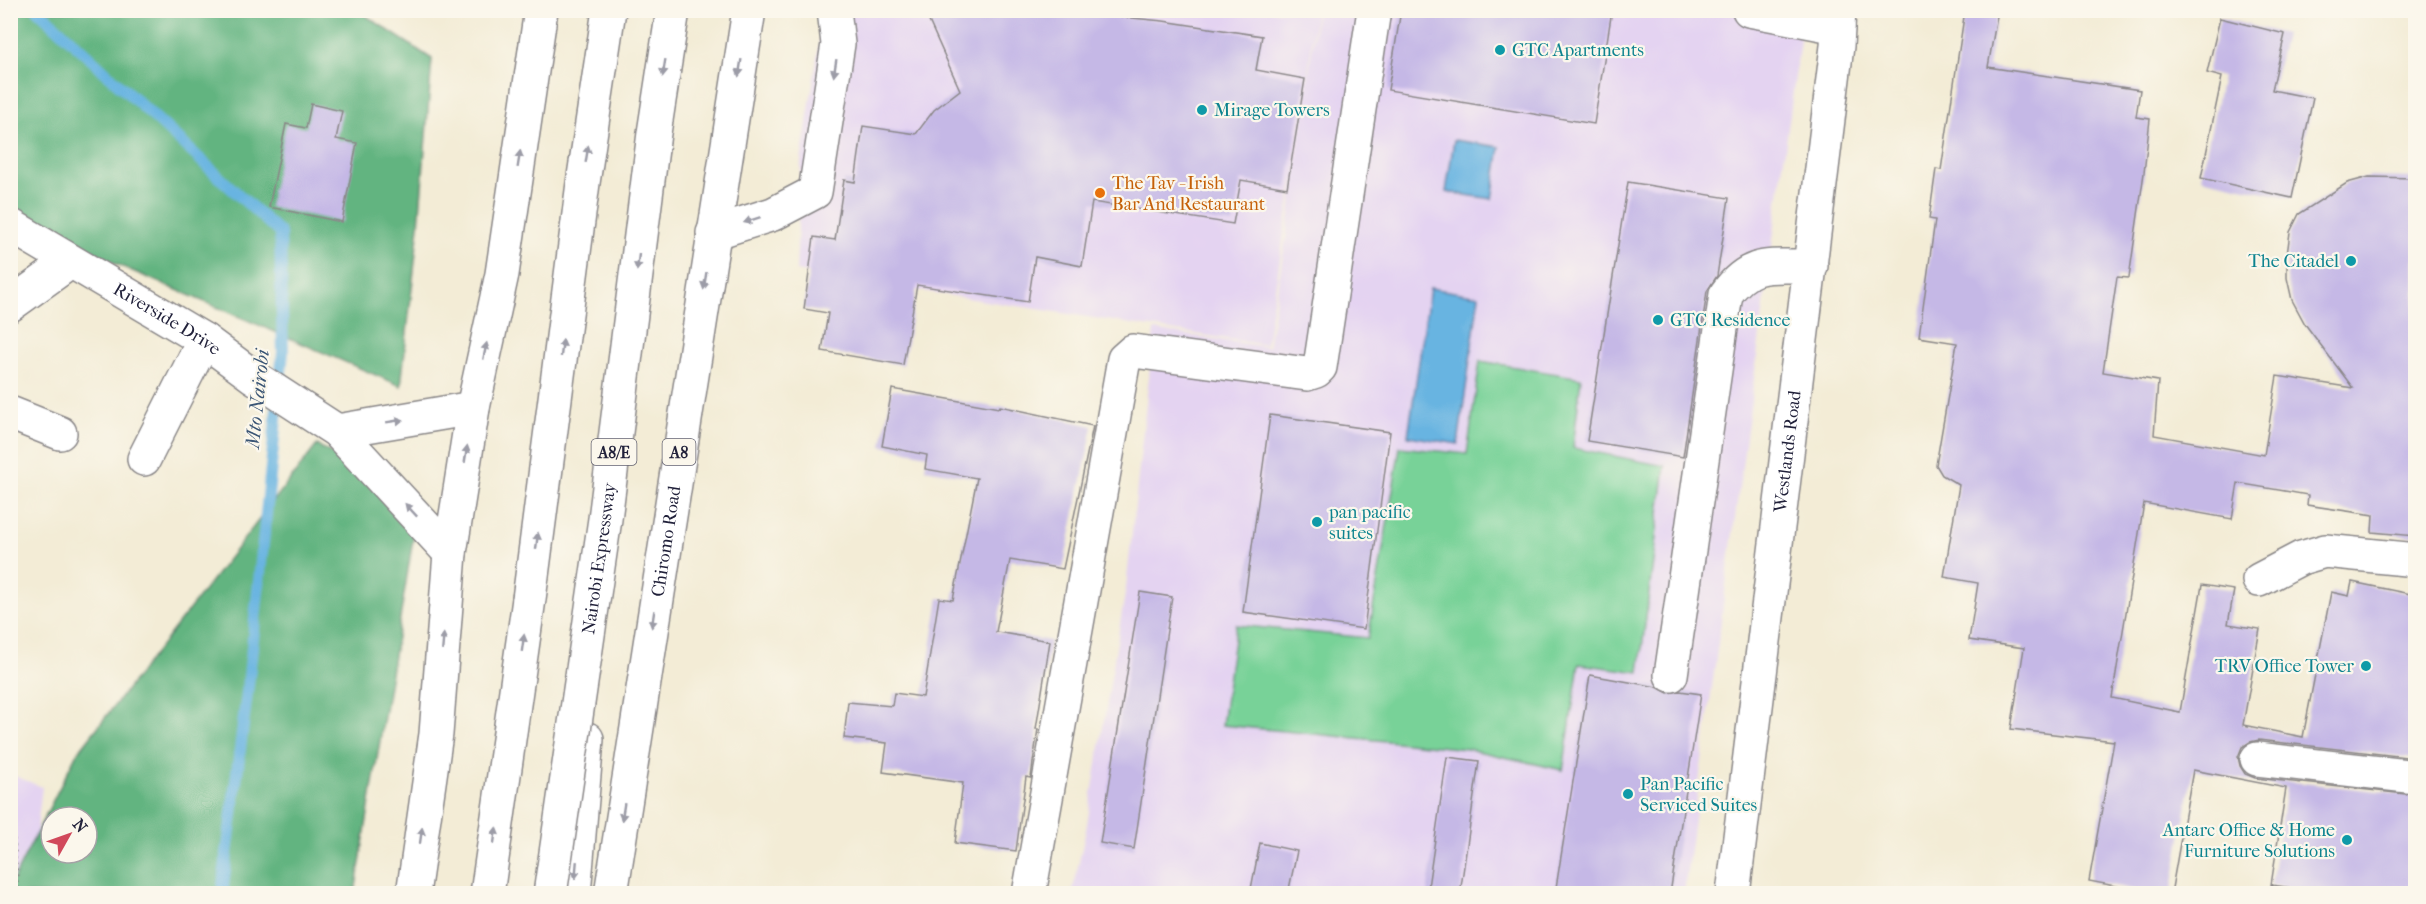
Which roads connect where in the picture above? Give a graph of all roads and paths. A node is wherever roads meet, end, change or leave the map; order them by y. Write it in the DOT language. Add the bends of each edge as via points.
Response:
graph roads {
  1 [pos="541,10"];
  2 [pos="609,10"];
  3 [pos="673,10"];
  4 [pos="749,10"];
  5 [pos="834,10"];
  6 [pos="1374,10"];
  7 [pos="1749,10"];
  8 [pos="1838,19"];
  9 [pos="10,225"];
  10 [pos="713,233"];
  11 [pos="70,262"];
  12 [pos="1810,266"];
  13 [pos="10,305"];
  14 [pos="204,340"];
  15 [pos="473,408"];
  16 [pos="10,413"];
  17 [pos="328,424"];
  18 [pos="60,433"];
  19 [pos="144,459"];
  20 [pos="605,519"];
  21 [pos="450,553"];
  22 [pos="2415,560"];
  23 [pos="2259,580"];
  24 [pos="1671,675"];
  25 [pos="2258,759"];
  26 [pos="2415,777"];
  27 [pos="10,791"];
  28 [pos="18,894"];
  29 [pos="413,894"];
  30 [pos="487,894"];
  31 [pos="550,894"];
  32 [pos="574,894"];
  33 [pos="611,894"];
  34 [pos="1029,894"];
  35 [pos="1734,894"];
  15 -- 1 [label="main road, one-way" via="502,274"];
  30 -- 2 [label="main road, one-way, bridge"];
  3 -- 20 [label="main road, Nairobi Expressway / A8/E, one-way, bridge"];
  4 -- 10 [label="main road, Chiromo Road / A8, one-way"];
  5 -- 10 [label="main road, one-way" via="838,44 815,192 773,214"];
  6 -- 34 [label="main road" via="1320,367 1307,374 1134,351 1124,359"];
  7 -- 8 [label="main road"];
  8 -- 12 [label="main road, Westlands Road"];
  9 -- 11 [label="main road, Riverside Drive"];
  10 -- 33 [label="main road, Chiromo Road / A8, one-way"];
  11 -- 13 [label="main road"];
  11 -- 14 [label="main road, Riverside Drive"];
  12 -- 24 [label="main road" via="1748,271 1726,294"];
  12 -- 35 [label="main road, Westlands Road"];
  14 -- 17 [label="main road, Riverside Drive"];
  14 -- 19 [label="main road"];
  17 -- 15 [label="main road, one-way"];
  21 -- 15 [label="main road, one-way"];
  16 -- 18 [label="main road"];
  21 -- 17 [label="main road, Riverside Drive, one-way"];
  20 -- 31 [label="main road, Nairobi Expressway / A8/E, bridge"];
  20 -- 32 [label="main road, one-way, bridge"];
  29 -- 21 [label="main road, one-way" via="436,734"];
  22 -- 23 [label="main road" via="2325,550"];
  25 -- 26 [label="main road"];
  27 -- 28 [label="path"];
}
